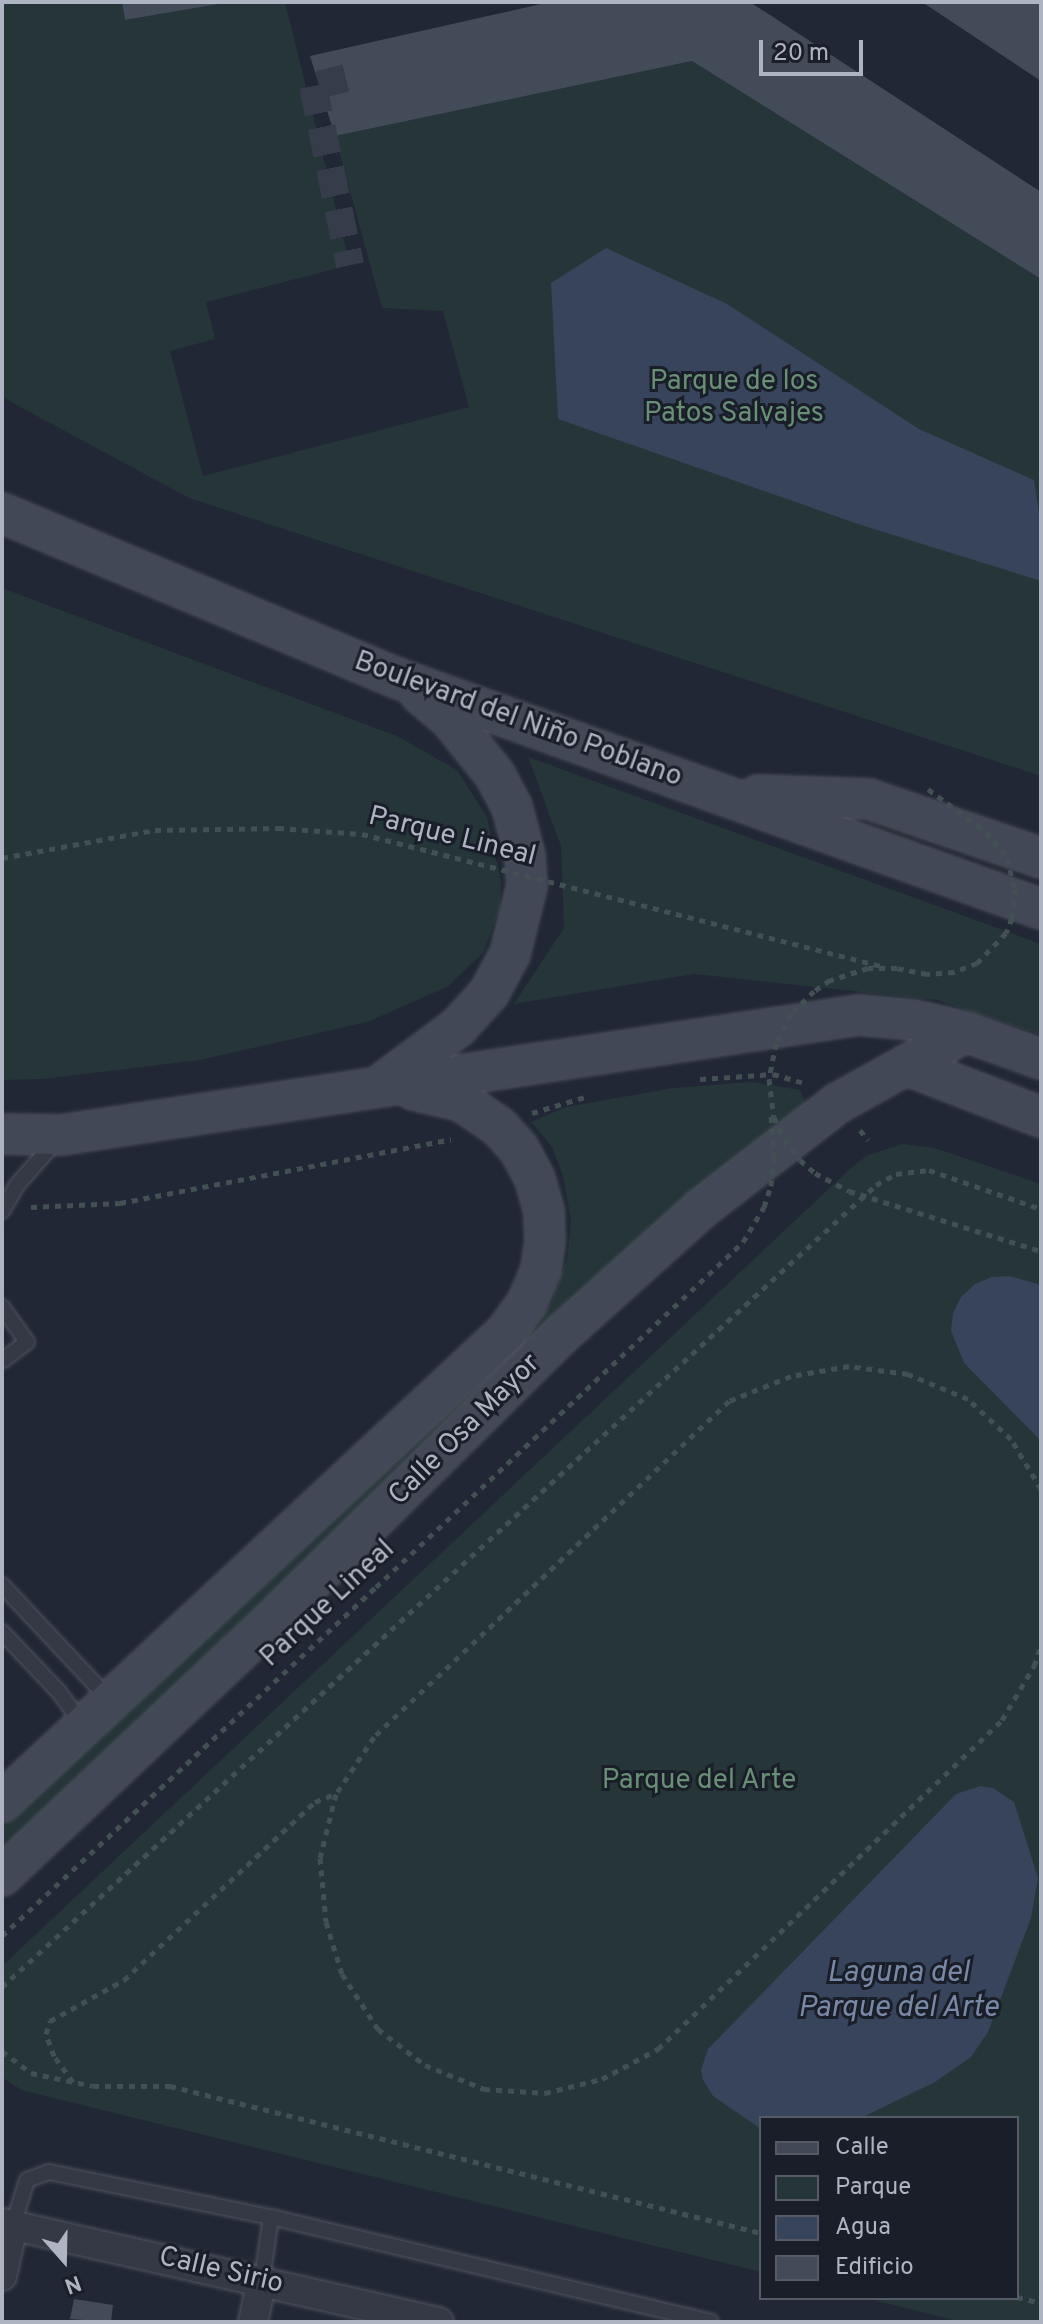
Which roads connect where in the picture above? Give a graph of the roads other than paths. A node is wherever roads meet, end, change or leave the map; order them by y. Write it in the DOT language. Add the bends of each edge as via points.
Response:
graph roads {
  1 [pos="2,513"];
  2 [pos="394,677"];
  3 [pos="719,793"];
  4 [pos="1041,858"];
  5 [pos="1041,909"];
  6 [pos="966,1032"];
  7 [pos="1039,1060"];
  8 [pos="906,1065"];
  9 [pos="374,1089"];
  10 [pos="1041,1117"];
  11 [pos="2,1134"];
  12 [pos="61,1135"];
  13 [pos="3,1210"];
  14 [pos="2,1307"];
  15 [pos="3,1362"];
  16 [pos="2,1585"];
  17 [pos="2,1632"];
  18 [pos="96,1713"];
  19 [pos="2,1802"];
  20 [pos="2,1876"];
  21 [pos="271,2217"];
  22 [pos="7,2224"];
  23 [pos="2,2276"];
  24 [pos="262,2280"];
  25 [pos="253,2322"];
  26 [pos="439,2322"];
  27 [pos="711,2322"];
  1 -- 2 [label="street, Boulevard del Niño Poblano"];
  2 -- 3 [label="street, Boulevard del Niño Poblano"];
  2 -- 9 [label="street" via="450,719 495,775 512,807 527,886 510,954 489,993 424,1056"];
  3 -- 4 [label="street" via="869,799"];
  3 -- 5 [label="street, Boulevard del Niño Poblano"];
  6 -- 7 [label="street"];
  6 -- 8 [label="street, Calle Osa Mayor"];
  6 -- 9 [label="street" via="859,1015"];
  8 -- 10 [label="street"];
  8 -- 20 [label="street, Calle Osa Mayor" via="838,1103 702,1208 561,1335 283,1610"];
  9 -- 12 [label="street"];
  9 -- 18 [label="street, Calle Osa Mayor" via="418,1090 461,1101 498,1126 519,1149 544,1211 541,1270 527,1303 505,1333"];
  11 -- 12 [label="street"];
  12 -- 13 [label="lane" via="17,1185"];
  14 -- 15 [label="lane" via="27,1342"];
  16 -- 18 [label="lane"];
  17 -- 18 [label="lane" via="59,1692"];
  18 -- 19 [label="street, Calle Osa Mayor"];
  21 -- 22 [label="lane" via="49,2172 27,2180"];
  21 -- 24 [label="lane"];
  21 -- 27 [label="lane"];
  22 -- 23 [label="street"];
  22 -- 24 [label="street, Calle Sirio"];
  24 -- 25 [label="street"];
  24 -- 26 [label="street, Calle Sirio"];
}
